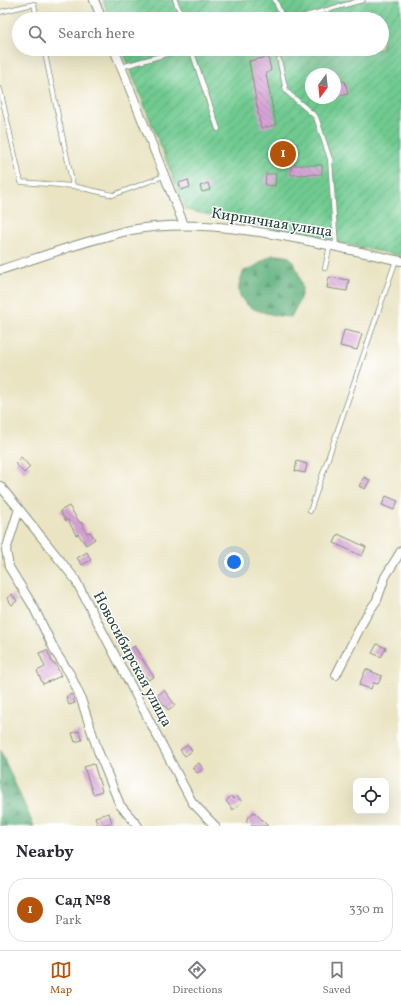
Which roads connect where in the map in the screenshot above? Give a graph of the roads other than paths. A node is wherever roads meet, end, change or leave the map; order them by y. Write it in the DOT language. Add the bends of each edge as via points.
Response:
graph roads {
  1 [pos="94,0"];
  2 [pos="175,0"];
  3 [pos="275,0"];
  4 [pos="363,0"];
  5 [pos="0,12"];
  6 [pos="36,12"];
  7 [pos="99,12"];
  8 [pos="180,12"];
  9 [pos="280,12"];
  10 [pos="319,12"];
  11 [pos="45,56"];
  12 [pos="117,56"];
  13 [pos="160,56"];
  14 [pos="193,56"];
  15 [pos="279,59"];
  16 [pos="121,67"];
  17 [pos="0,89"];
  18 [pos="218,129"];
  19 [pos="164,176"];
  20 [pos="73,186"];
  21 [pos="184,225"];
  22 [pos="333,246"];
  23 [pos="399,260"];
  24 [pos="325,268"];
  25 [pos="0,270"];
  26 [pos="0,486"];
  27 [pos="20,509"];
  28 [pos="310,510"];
  29 [pos="401,551"];
  30 [pos="336,675"];
  31 [pos="138,826"];
  32 [pos="215,826"];
  1 -- 7 [label="street"];
  2 -- 8 [label="lane"];
  3 -- 9 [label="lane"];
  4 -- 10 [label="lane"];
  5 -- 6 [label="lane" via="34,4"];
  11 -- 20 [label="lane"];
  12 -- 16 [label="street"];
  13 -- 16 [label="lane"];
  14 -- 18 [label="lane"];
  15 -- 22 [label="lane" via="286,91 316,118 330,159"];
  16 -- 19 [label="street"];
  17 -- 20 [label="lane" via="20,182"];
  19 -- 20 [label="lane" via="113,195"];
  19 -- 21 [label="street"];
  21 -- 22 [label="street, Кирпичная улица" via="245,229"];
  21 -- 25 [label="street, Кирпичная улица" via="130,230"];
  22 -- 23 [label="street, Кирпичная улица"];
  22 -- 24 [label="lane"];
  23 -- 28 [label="lane"];
  26 -- 27 [label="street, Новосибирская улица"];
  27 -- 31 [label="street" via="6,550 9,566 70,674 120,805"];
  27 -- 32 [label="street, Новосибирская улица" via="75,579 192,802"];
  29 -- 30 [label="street" via="385,577 377,600"];
}
